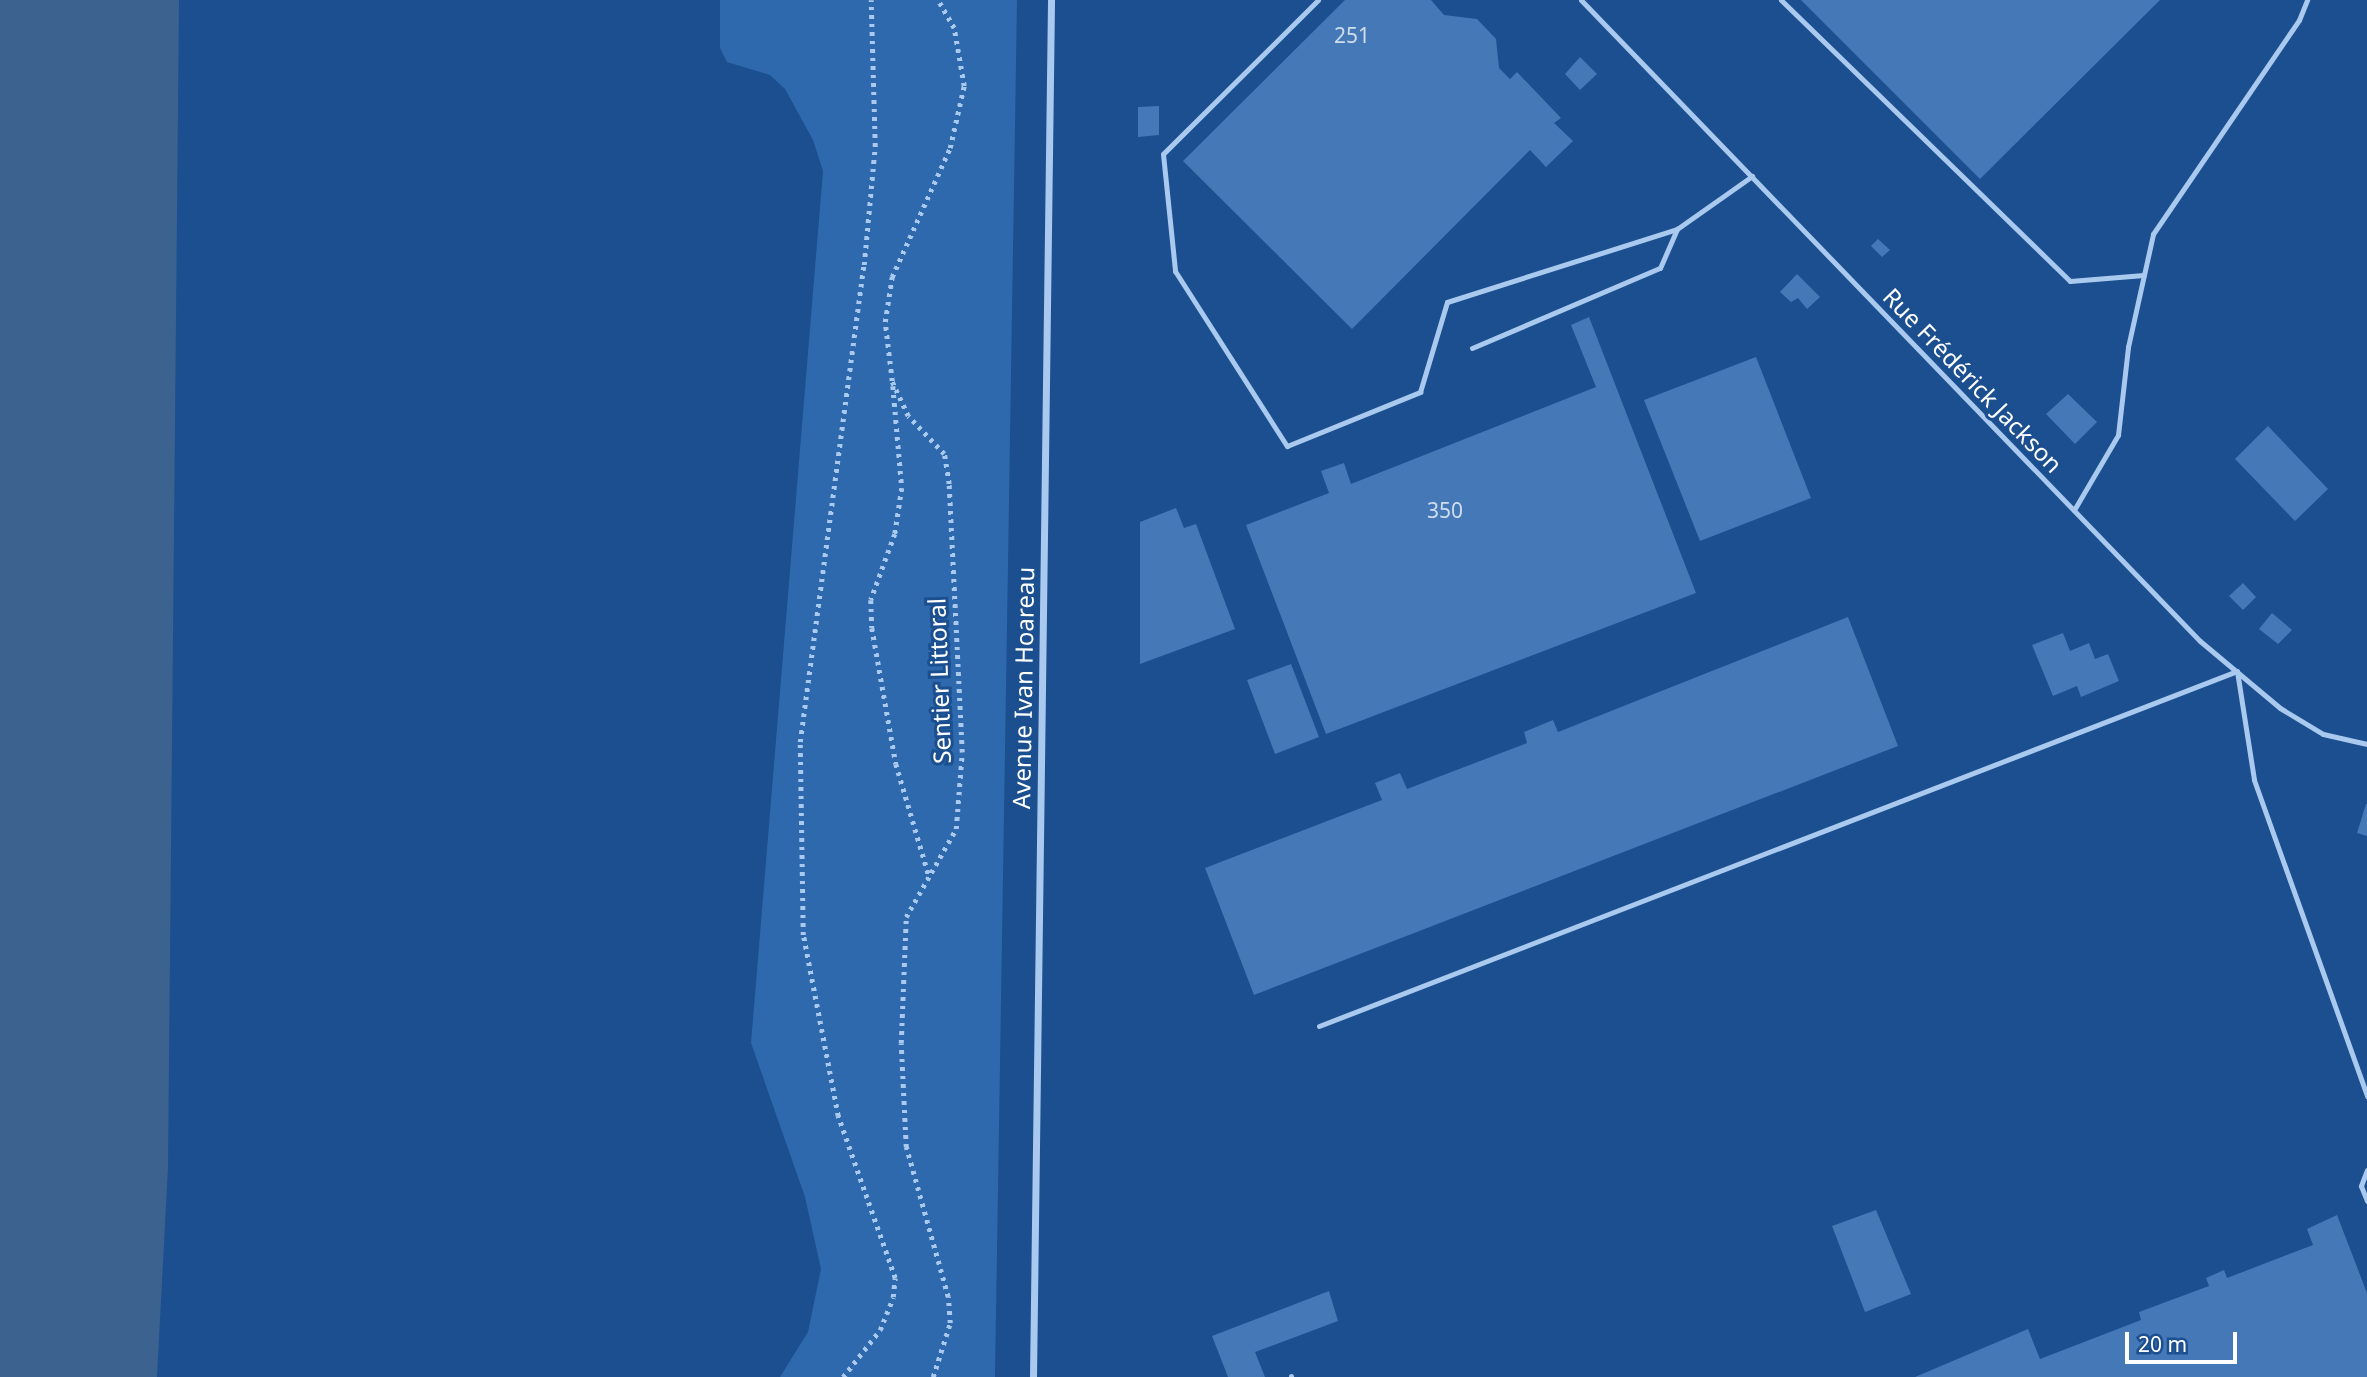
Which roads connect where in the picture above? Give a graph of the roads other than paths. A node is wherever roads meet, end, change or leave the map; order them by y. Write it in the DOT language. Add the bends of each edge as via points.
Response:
graph roads {
  1 [pos="1051,0"];
  2 [pos="1318,0"];
  3 [pos="1581,0"];
  4 [pos="1781,0"];
  5 [pos="2307,0"];
  6 [pos="1752,176"];
  7 [pos="1677,229"];
  8 [pos="2144,275"];
  9 [pos="1472,348"];
  10 [pos="2074,510"];
  11 [pos="2237,671"];
  12 [pos="2367,744"];
  13 [pos="1319,1026"];
  14 [pos="2367,1096"];
  15 [pos="2367,1170"];
  16 [pos="2367,1202"];
  17 [pos="1033,1377"];
  1 -- 17 [label="street, Avenue Ivan Hoareau"];
  2 -- 7 [label="lane" via="1163,154 1175,271 1287,446 1420,392 1447,302"];
  3 -- 6 [label="lane, Rue Frédérick Jackson"];
  4 -- 8 [label="lane" via="2070,281"];
  5 -- 8 [label="lane" via="2153,234"];
  6 -- 7 [label="lane"];
  6 -- 10 [label="lane, Rue Frédérick Jackson"];
  7 -- 9 [label="lane" via="1660,268"];
  8 -- 10 [label="lane" via="2128,347 2118,435"];
  10 -- 11 [label="lane, Rue Frédérick Jackson" via="2200,641"];
  11 -- 12 [label="lane, Rue Frédérick Jackson" via="2280,708 2323,734"];
  11 -- 13 [label="lane"];
  11 -- 14 [label="lane" via="2254,780"];
  15 -- 16 [label="lane" via="2361,1186"];
}
